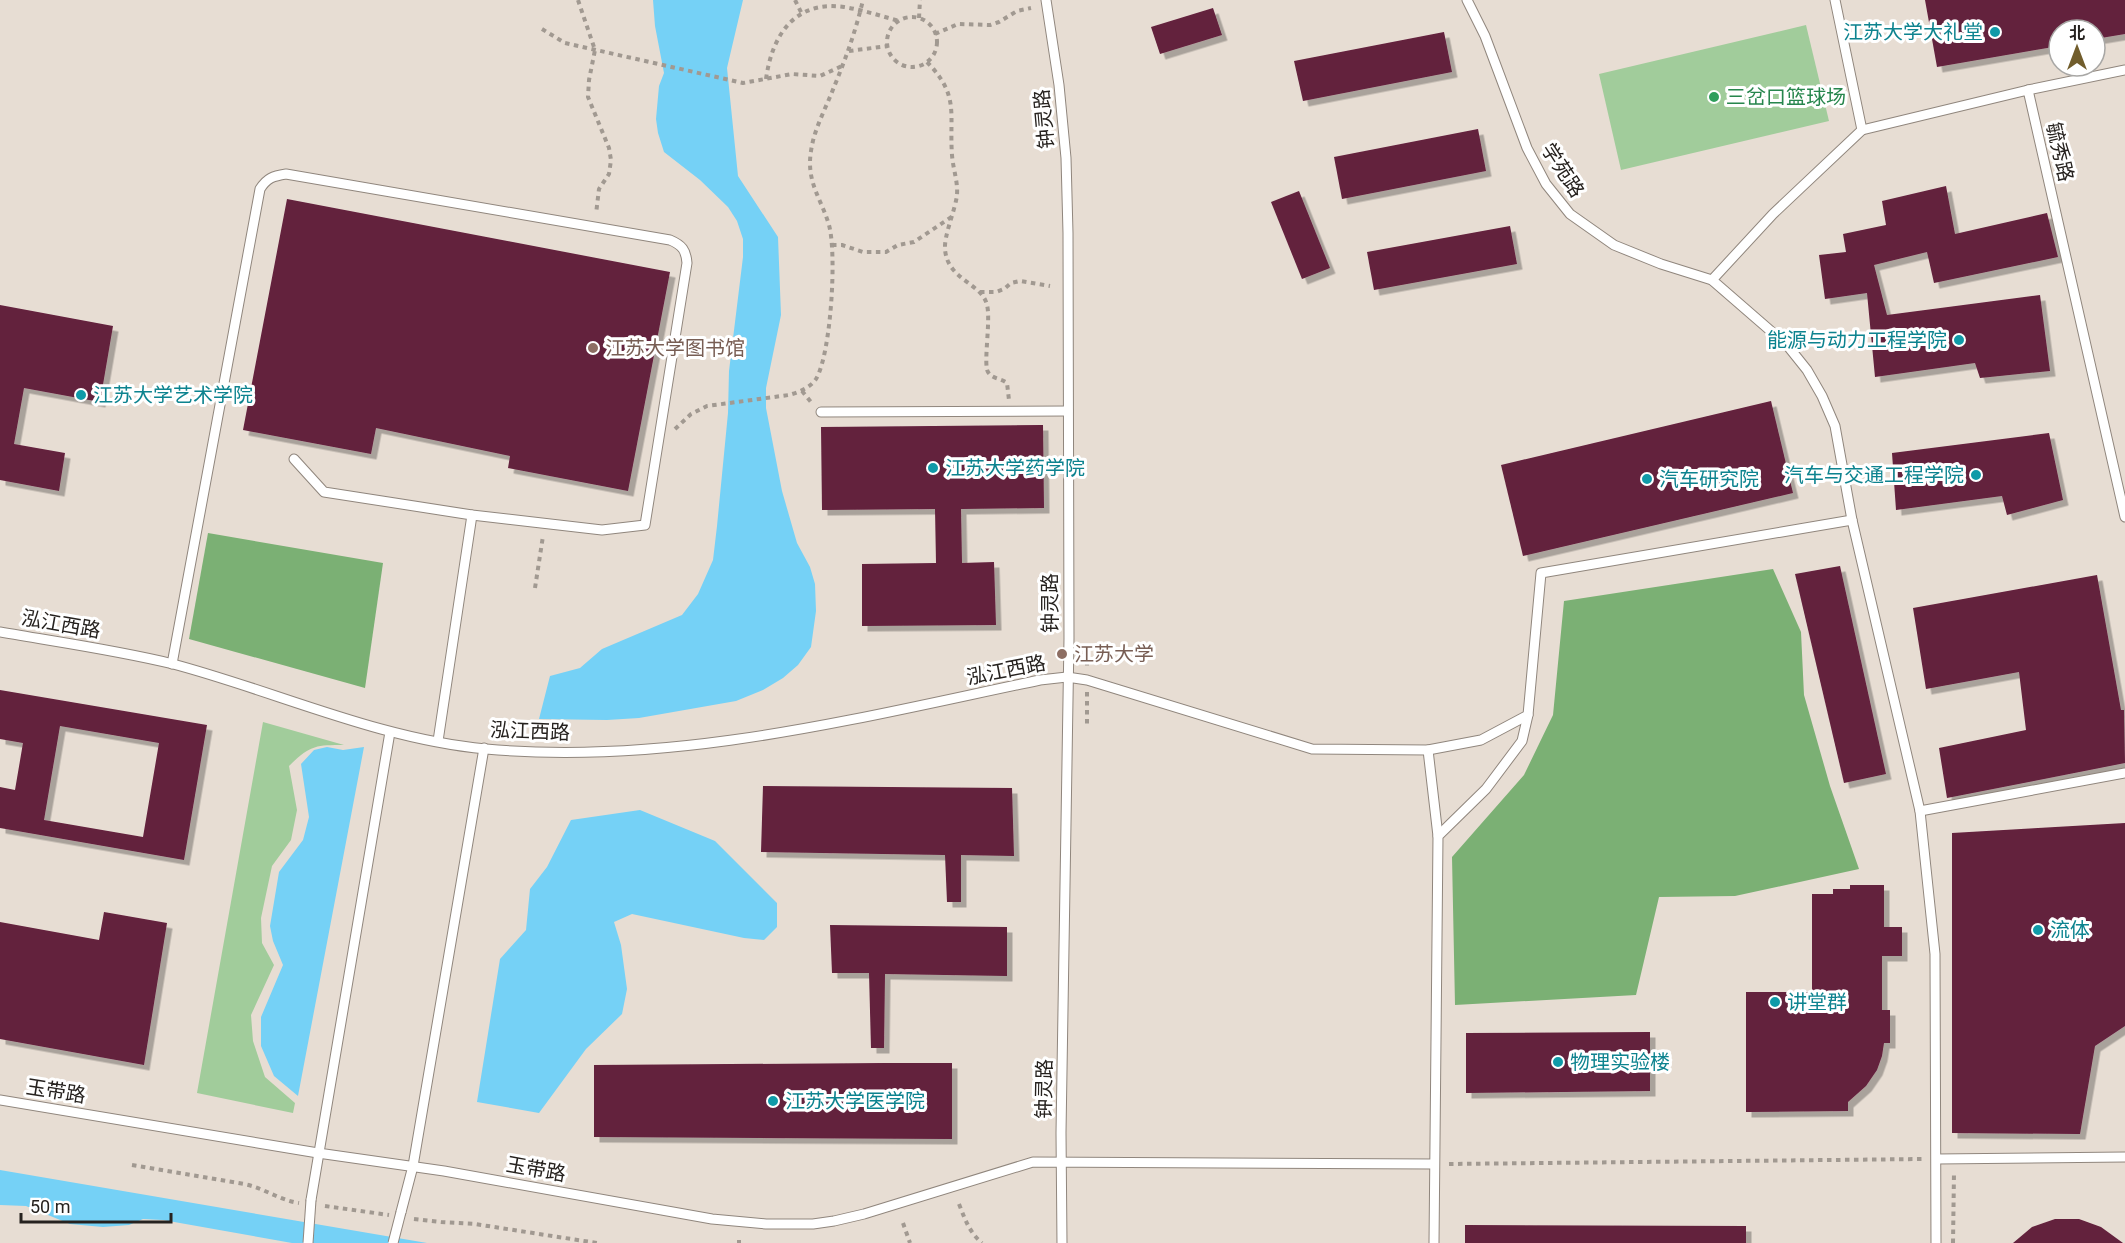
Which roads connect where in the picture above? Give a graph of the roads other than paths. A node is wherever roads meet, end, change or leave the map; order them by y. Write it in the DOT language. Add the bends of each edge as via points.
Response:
graph roads {
  1 [pos="1046,0"];
  2 [pos="1467,0"];
  3 [pos="1835,0"];
  4 [pos="2125,70"];
  5 [pos="2028,90"];
  6 [pos="1863,130"];
  7 [pos="1712,280"];
  8 [pos="1068,411"];
  9 [pos="820,412"];
  10 [pos="294,459"];
  11 [pos="472,515"];
  12 [pos="2125,517"];
  13 [pos="1852,520"];
  14 [pos="0,632"];
  15 [pos="172,664"];
  16 [pos="1067,677"];
  17 [pos="1528,715"];
  18 [pos="390,732"];
  19 [pos="438,741"];
  20 [pos="484,748"];
  21 [pos="1428,750"];
  22 [pos="2125,773"];
  23 [pos="1920,811"];
  24 [pos="1438,836"];
  25 [pos="0,1100"];
  26 [pos="318,1153"];
  27 [pos="2125,1157"];
  28 [pos="1937,1159"];
  29 [pos="1061,1161"];
  30 [pos="1434,1164"];
  31 [pos="413,1166"];
  32 [pos="309,1243"];
  33 [pos="393,1243"];
  34 [pos="1062,1243"];
  35 [pos="1434,1243"];
  36 [pos="1936,1243"];
  1 -- 8 [label="lane, 钟灵路" via="1065,158"];
  2 -- 7 [label="lane, 学苑路" via="1485,36 1527,148 1546,184 1570,214 1614,244"];
  3 -- 6 [label="lane"];
  4 -- 5 [label="lane"];
  5 -- 6 [label="lane"];
  5 -- 12 [label="lane, 毓秀路"];
  6 -- 7 [label="lane" via="1773,214"];
  7 -- 13 [label="lane" via="1787,345 1807,370 1835,426"];
  8 -- 9 [label="lane"];
  8 -- 16 [label="lane, 钟灵路"];
  10 -- 11 [label="lane" via="324,492"];
  11 -- 15 [label="lane" via="602,530 645,525 686,253 680,244 670,240 275,175 260,189"];
  11 -- 19 [label="lane"];
  13 -- 17 [label="lane" via="1541,573"];
  13 -- 23 [label="lane"];
  14 -- 15 [label="lane, 泓江西路"];
  15 -- 18 [label="lane, 泓江西路"];
  16 -- 20 [label="lane, 泓江西路" via="711,744 599,752"];
  16 -- 21 [label="lane, 泓江西路" via="1312,750"];
  16 -- 29 [label="lane, 钟灵路"];
  17 -- 21 [label="lane, 泓江西路" via="1481,740"];
  17 -- 24 [label="lane" via="1522,741 1486,789"];
  18 -- 19 [label="lane, 泓江西路"];
  18 -- 26 [label="lane"];
  19 -- 20 [label="lane, 泓江西路"];
  20 -- 31 [label="lane"];
  21 -- 24 [label="lane"];
  22 -- 23 [label="lane"];
  23 -- 28 [label="lane" via="1935,954"];
  24 -- 30 [label="lane"];
  25 -- 26 [label="lane, 玉带路"];
  26 -- 31 [label="lane, 玉带路"];
  26 -- 32 [label="lane, bridge"];
  27 -- 28 [label="lane"];
  28 -- 36 [label="lane"];
  29 -- 30 [label="lane, 玉带路"];
  29 -- 31 [label="lane, 玉带路" via="1033,1162 864,1214 791,1225 712,1219"];
  29 -- 34 [label="lane, 钟灵路"];
  30 -- 35 [label="lane"];
  31 -- 33 [label="lane, bridge"];
}
